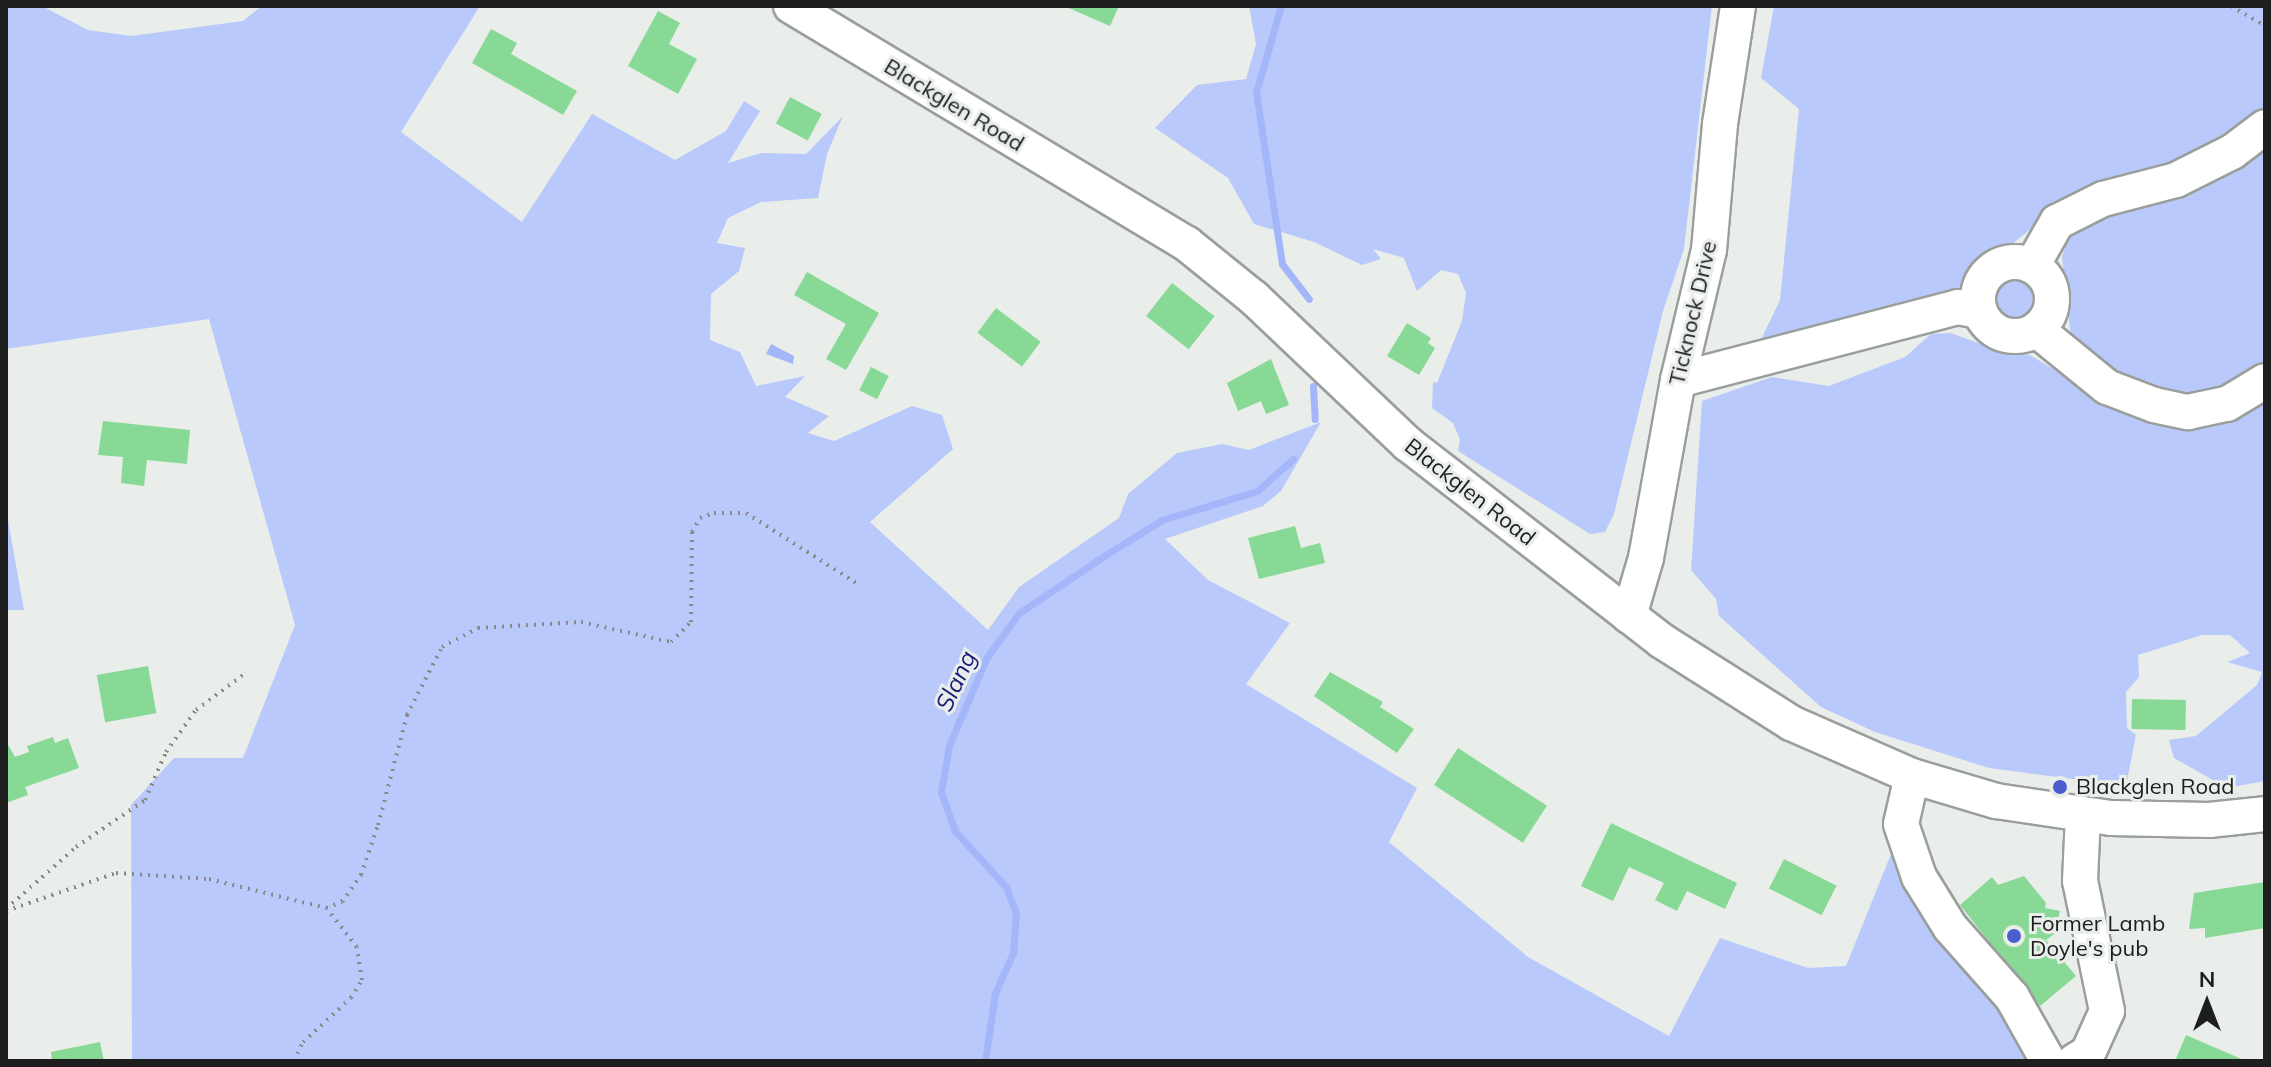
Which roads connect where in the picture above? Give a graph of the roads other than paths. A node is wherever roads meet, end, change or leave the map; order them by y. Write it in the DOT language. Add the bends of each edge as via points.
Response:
graph roads {
  1 [pos="791,6"];
  2 [pos="1738,6"];
  3 [pos="2265,127"];
  4 [pos="2032,266"];
  5 [pos="1979,311"];
  6 [pos="2037,330"];
  7 [pos="1678,380"];
  8 [pos="2265,381"];
  9 [pos="1629,616"];
  10 [pos="1912,776"];
  11 [pos="2265,814"];
  12 [pos="2083,816"];
  13 [pos="2048,1061"];
  14 [pos="2075,1061"];
  1 -- 9 [label="street, Blackglen Road" via="1187,244 1254,298 1408,444"];
  2 -- 7 [label="street, Ticknock Drive" via="1709,250"];
  3 -- 4 [label="street" via="2232,152 2176,180 2103,199 2057,222"];
  4 -- 5 [label="street" via="2008,263 1986,275"];
  4 -- 6 [label="street" via="2050,284 2053,296 2047,321"];
  5 -- 6 [label="street" via="2004,335"];
  5 -- 7 [label="street" via="1958,307"];
  6 -- 8 [label="street" via="2107,387 2154,405 2188,412 2227,404"];
  7 -- 9 [label="street, Ticknock Drive" via="1646,558"];
  9 -- 10 [label="street, Blackglen Road" via="1791,723"];
  10 -- 12 [label="street, Blackglen Road" via="1996,801"];
  10 -- 13 [label="street" via="1901,824 1919,877 1950,927 2012,997"];
  11 -- 12 [label="street, Blackglen Road" via="2209,820"];
  12 -- 14 [label="street" via="2080,881 2107,1011 2088,1053"];
}
